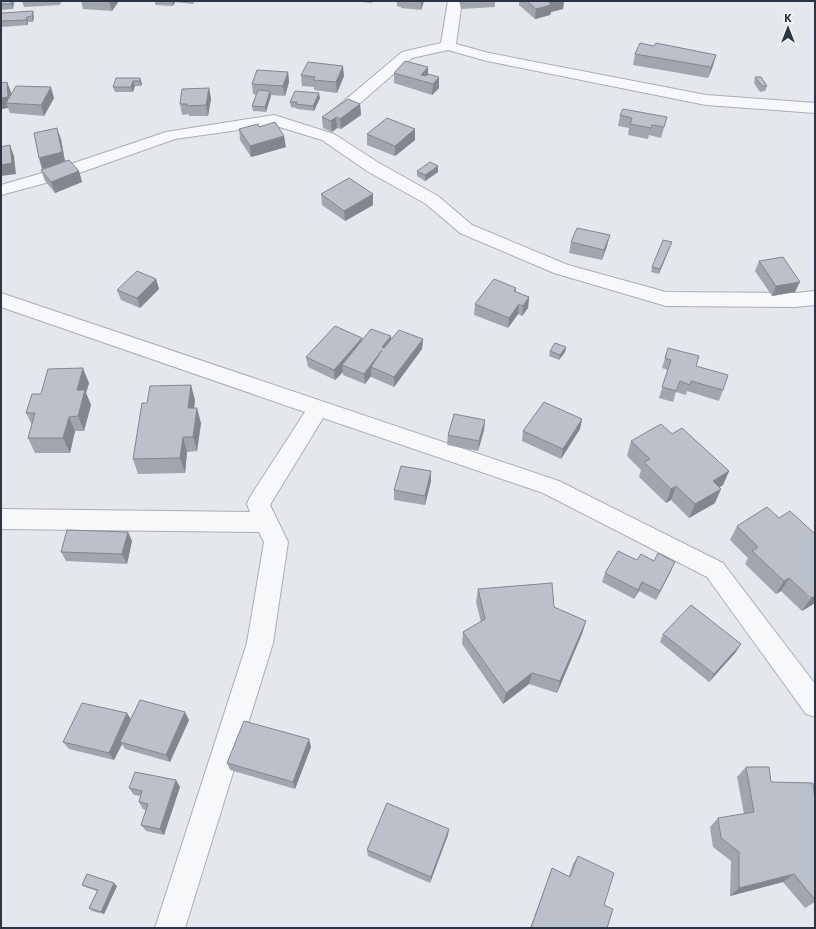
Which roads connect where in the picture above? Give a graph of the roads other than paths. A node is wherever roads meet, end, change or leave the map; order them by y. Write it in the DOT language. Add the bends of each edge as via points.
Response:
graph roads {
  1 [pos="455,1"];
  2 [pos="448,46"];
  3 [pos="815,108"];
  4 [pos="314,133"];
  5 [pos="1,190"];
  6 [pos="815,298"];
  7 [pos="1,300"];
  8 [pos="319,407"];
  9 [pos="1,519"];
  10 [pos="267,522"];
  11 [pos="815,705"];
  12 [pos="170,928"];
  1 -- 2 [label="street"];
  2 -- 3 [label="street" via="487,57 706,100"];
  2 -- 4 [label="street" via="407,55"];
  4 -- 5 [label="street" via="274,120 172,135 62,173"];
  4 -- 6 [label="street" via="328,137 373,167 432,200 466,229 561,269 666,299"];
  7 -- 8 [label="street"];
  8 -- 10 [label="street" via="258,504"];
  8 -- 11 [label="street" via="551,488 715,570"];
  9 -- 10 [label="street"];
  10 -- 12 [label="street" via="276,542 260,643"];
}
